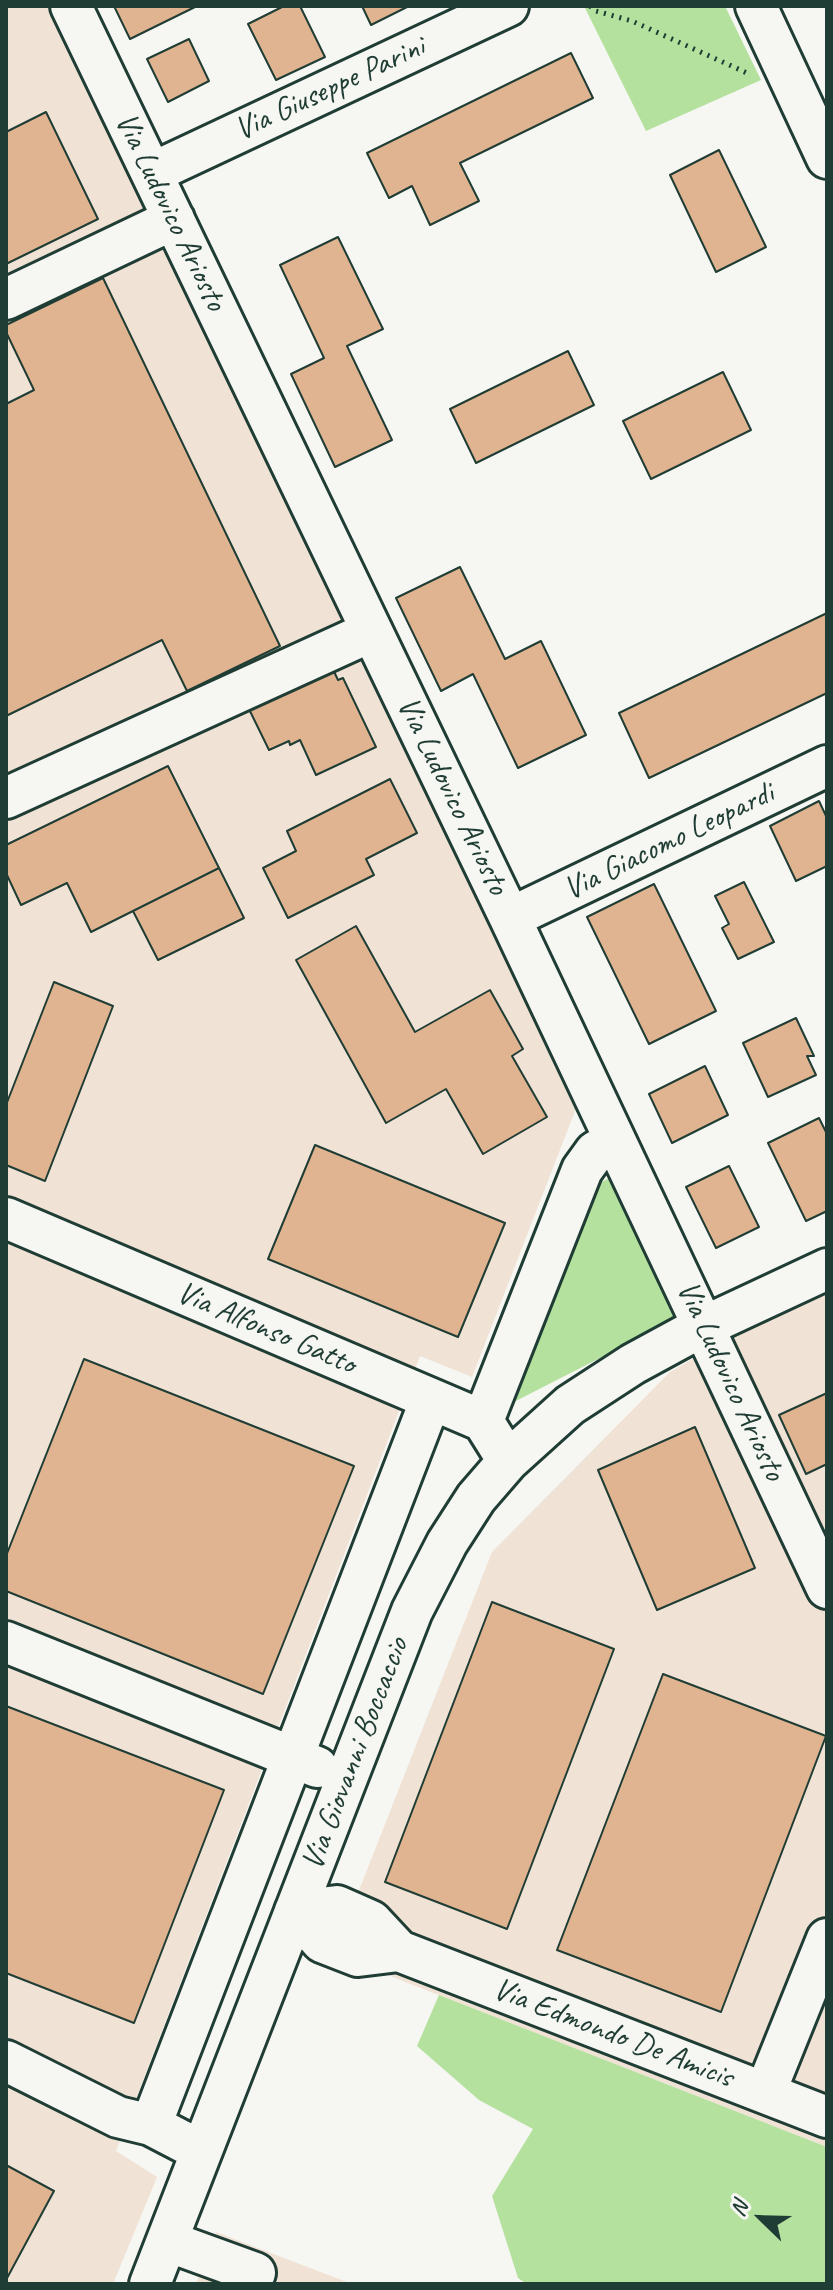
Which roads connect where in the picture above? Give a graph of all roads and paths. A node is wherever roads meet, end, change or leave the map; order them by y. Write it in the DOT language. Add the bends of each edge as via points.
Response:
graph roads {
  1 [pos="71,6"];
  2 [pos="508,6"];
  3 [pos="590,6"];
  4 [pos="756,6"];
  5 [pos="786,72"];
  6 [pos="827,158"];
  7 [pos="152,173"];
  8 [pos="174,219"];
  9 [pos="6,299"];
  10 [pos="372,631"];
  11 [pos="827,766"];
  12 [pos="6,798"];
  13 [pos="510,918"];
  14 [pos="615,1140"];
  15 [pos="6,1218"];
  16 [pos="827,1269"];
  17 [pos="702,1327"];
  18 [pos="431,1399"];
  19 [pos="483,1421"];
  20 [pos="508,1461"];
  21 [pos="827,1588"];
  22 [pos="6,1642"];
  23 [pos="292,1758"];
  24 [pos="347,1778"];
  25 [pos="295,1911"];
  26 [pos="827,1939"];
  27 [pos="6,2061"];
  28 [pos="765,2093"];
  29 [pos="827,2117"];
  30 [pos="151,2125"];
  31 [pos="201,2151"];
  32 [pos="167,2241"];
  33 [pos="255,2273"];
  34 [pos="150,2284"];
  1 -- 7 [label="street, Via Ludovico Ariosto"];
  2 -- 7 [label="street, Via Giuseppe Parini"];
  3 -- 5 [label="path" via="761,80"];
  4 -- 5 [label="street"];
  5 -- 6 [label="street"];
  7 -- 8 [label="street, Via Ludovico Ariosto"];
  8 -- 9 [label="street"];
  8 -- 10 [label="street, Via Ludovico Ariosto"];
  10 -- 12 [label="street"];
  10 -- 13 [label="street, Via Ludovico Ariosto"];
  11 -- 13 [label="street, Via Giacomo Leopardi"];
  13 -- 14 [label="street, Via Ludovico Ariosto"];
  14 -- 17 [label="street, Via Ludovico Ariosto"];
  14 -- 19 [label="street" via="595,1152 582,1170"];
  15 -- 18 [label="street, Via Alfonso Gatto"];
  16 -- 17 [label="street, Via Giovanni Boccaccio"];
  17 -- 20 [label="street, Via Giovanni Boccaccio" via="570,1405"];
  17 -- 21 [label="street, Via Ludovico Ariosto"];
  18 -- 19 [label="street, Via Alfonso Gatto"];
  18 -- 23 [label="street"];
  19 -- 20 [label="street"];
  20 -- 24 [label="street, Via Giovanni Boccaccio" via="447,1543 412,1611"];
  22 -- 23 [label="street"];
  23 -- 24 [label="street"];
  23 -- 30 [label="street"];
  24 -- 25 [label="street, Via Giovanni Boccaccio"];
  25 -- 28 [label="street, Via Edmondo De Amicis" via="337,1906 371,1921 399,1951"];
  25 -- 31 [label="street, Via Giovanni Boccaccio"];
  26 -- 28 [label="street"];
  27 -- 30 [label="street" via="118,2117"];
  28 -- 29 [label="street, Via Edmondo De Amicis"];
  30 -- 31 [label="street"];
  31 -- 32 [label="street, Via Giovanni Boccaccio"];
  32 -- 33 [label="street"];
  32 -- 34 [label="street, Via Giovanni Boccaccio"];
}
